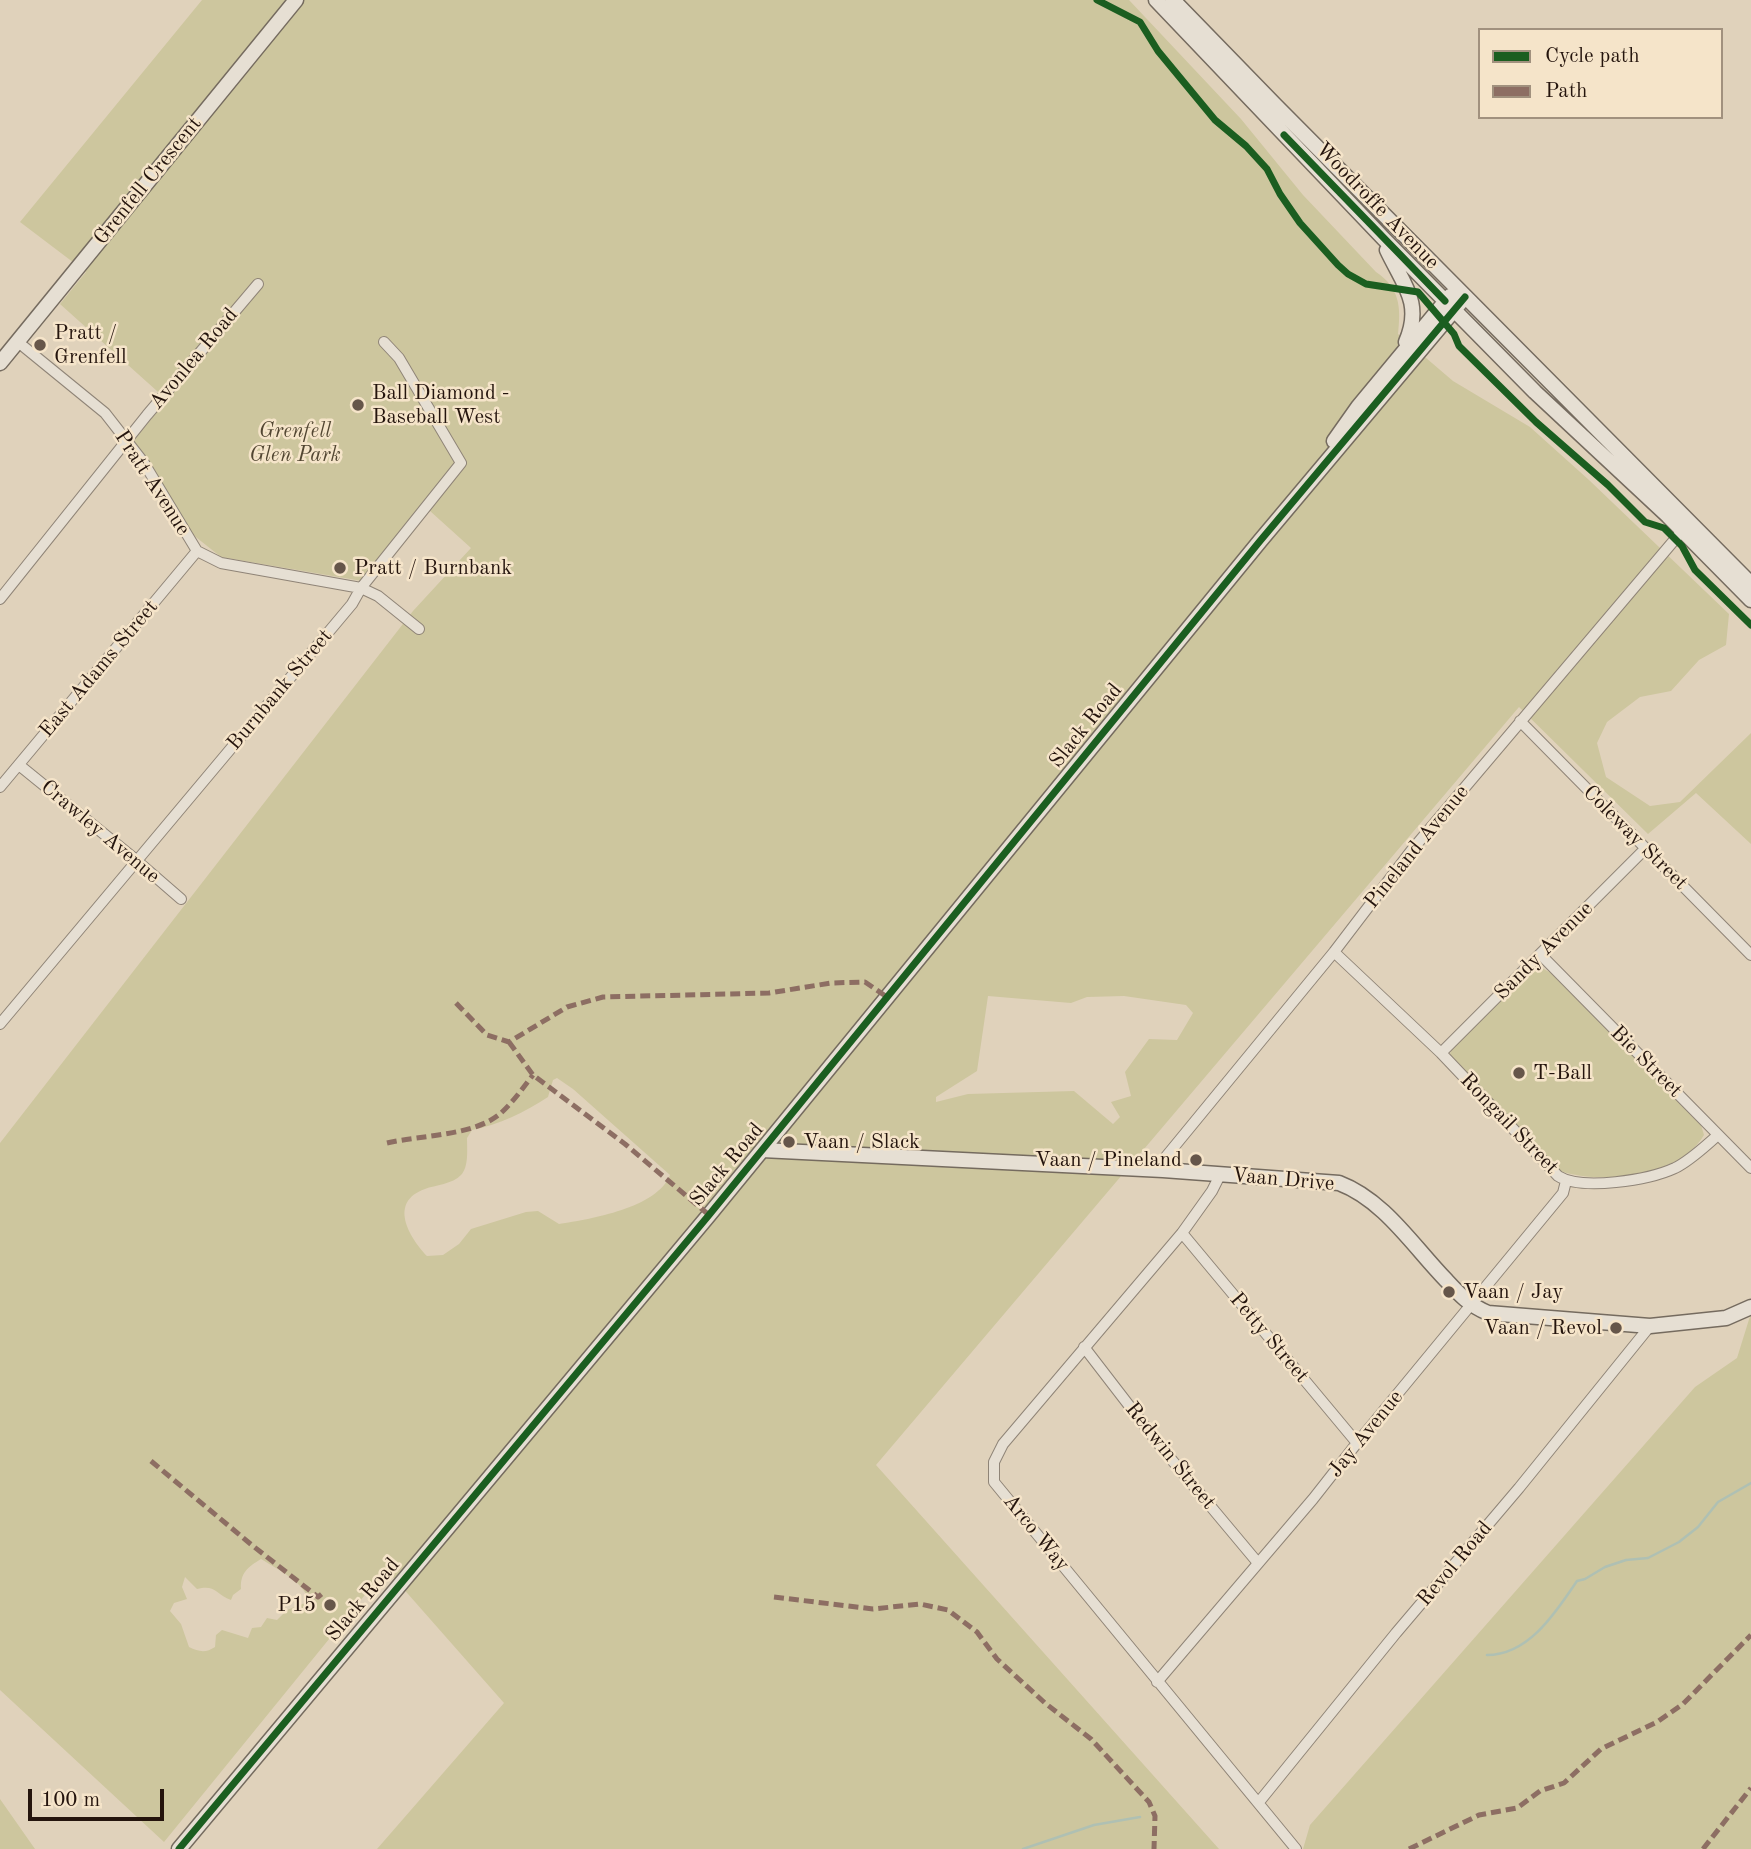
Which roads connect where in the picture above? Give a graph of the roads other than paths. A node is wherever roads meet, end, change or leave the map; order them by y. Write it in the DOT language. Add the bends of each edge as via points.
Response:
graph roads {
  1 [pos="296,0"];
  2 [pos="1156,0"];
  3 [pos="1173,0"];
  4 [pos="1384,239"];
  5 [pos="258,284"];
  6 [pos="1461,293"];
  7 [pos="1450,305"];
  8 [pos="18,342"];
  9 [pos="384,342"];
  10 [pos="1401,353"];
  11 [pos="0,363"];
  12 [pos="128,441"];
  13 [pos="1296,498"];
  14 [pos="1682,531"];
  15 [pos="197,551"];
  16 [pos="1751,584"];
  17 [pos="360,588"];
  18 [pos="0,599"];
  19 [pos="1751,600"];
  20 [pos="419,629"];
  21 [pos="1520,721"];
  22 [pos="19,765"];
  23 [pos="0,787"];
  24 [pos="1645,849"];
  25 [pos="136,860"];
  26 [pos="181,899"];
  27 [pos="1334,952"];
  28 [pos="1541,955"];
  29 [pos="1751,955"];
  30 [pos="0,1024"];
  31 [pos="1441,1053"];
  32 [pos="1718,1135"];
  33 [pos="762,1150"];
  34 [pos="1751,1168"];
  35 [pos="1163,1170"];
  36 [pos="1220,1175"];
  37 [pos="1566,1181"];
  38 [pos="1182,1233"];
  39 [pos="1471,1306"];
  40 [pos="1751,1307"];
  41 [pos="1650,1326"];
  42 [pos="1084,1347"];
  43 [pos="1356,1443"];
  44 [pos="1258,1563"];
  45 [pos="1157,1682"];
  46 [pos="1259,1802"];
  47 [pos="179,1849"];
  48 [pos="1296,1849"];
  1 -- 8 [label="street, Grenfell Crescent"];
  2 -- 4 [label="street, Woodroffe Avenue"];
  3 -- 6 [label="street, Woodroffe Avenue"];
  4 -- 7 [label="street, Woodroffe Avenue"];
  4 -- 10 [label="street" via="1412,300 1410,333"];
  5 -- 12 [label="street, Avonlea Road"];
  6 -- 7 [label="street, Slack Road"];
  6 -- 16 [label="street, Woodroffe Avenue"];
  7 -- 10 [label="street, Slack Road"];
  7 -- 13 [label="street, Slack Road"];
  7 -- 14 [label="street, Woodroffe Avenue"];
  8 -- 11 [label="street, Grenfell Crescent"];
  8 -- 12 [label="street, Pratt Avenue" via="105,413"];
  9 -- 17 [label="street, Burnbank Street" via="399,358 461,463"];
  10 -- 13 [label="street, Slack Road" via="1357,407"];
  12 -- 15 [label="street, Pratt Avenue"];
  12 -- 18 [label="street, Avonlea Road"];
  13 -- 33 [label="street, Slack Road"];
  14 -- 19 [label="street, Woodroffe Avenue"];
  14 -- 21 [label="street, Pineland Avenue"];
  15 -- 17 [label="street, Pratt Avenue" via="221,563"];
  15 -- 22 [label="street, East Adams Street"];
  17 -- 20 [label="street, Pratt Avenue" via="378,596"];
  17 -- 25 [label="street, Burnbank Street" via="352,604"];
  21 -- 24 [label="street, Coleway Street"];
  21 -- 27 [label="street, Pineland Avenue"];
  22 -- 23 [label="street, East Adams Street"];
  22 -- 25 [label="street, Crawley Avenue"];
  24 -- 28 [label="street, Sandy Avenue"];
  24 -- 29 [label="street, Coleway Street"];
  25 -- 26 [label="street, Crawley Avenue"];
  25 -- 30 [label="street, Burnbank Street"];
  27 -- 31 [label="street, Rongail Street"];
  27 -- 35 [label="street, Pineland Avenue" via="1164,1159"];
  28 -- 31 [label="street, Sandy Avenue"];
  28 -- 32 [label="street, Bie Street"];
  31 -- 37 [label="street, Rongail Street"];
  32 -- 34 [label="street, Bie Street"];
  32 -- 37 [label="street, Rongail Street" via="1677,1167 1661,1173 1597,1182"];
  33 -- 35 [label="street, Vaan Drive"];
  33 -- 47 [label="street, Slack Road"];
  35 -- 36 [label="street, Vaan Drive"];
  36 -- 38 [label="street, Arco Way"];
  36 -- 39 [label="street, Vaan Drive" via="1339,1183 1358,1190"];
  37 -- 39 [label="street, Jay Avenue" via="1563,1193"];
  38 -- 42 [label="street, Arco Way"];
  38 -- 43 [label="street, Petty Street"];
  39 -- 41 [label="street" via="1488,1313"];
  39 -- 43 [label="street, Jay Avenue"];
  40 -- 41 [label="street" via="1716,1320"];
  41 -- 46 [label="street, Revol Road"];
  42 -- 44 [label="street, Redwin Street"];
  42 -- 45 [label="street, Arco Way" via="1003,1444 994,1462 994,1482"];
  43 -- 44 [label="street, Jay Avenue"];
  44 -- 45 [label="street, Jay Avenue"];
  45 -- 46 [label="street, Arco Way"];
  46 -- 48 [label="street, Arco Way"];
}
